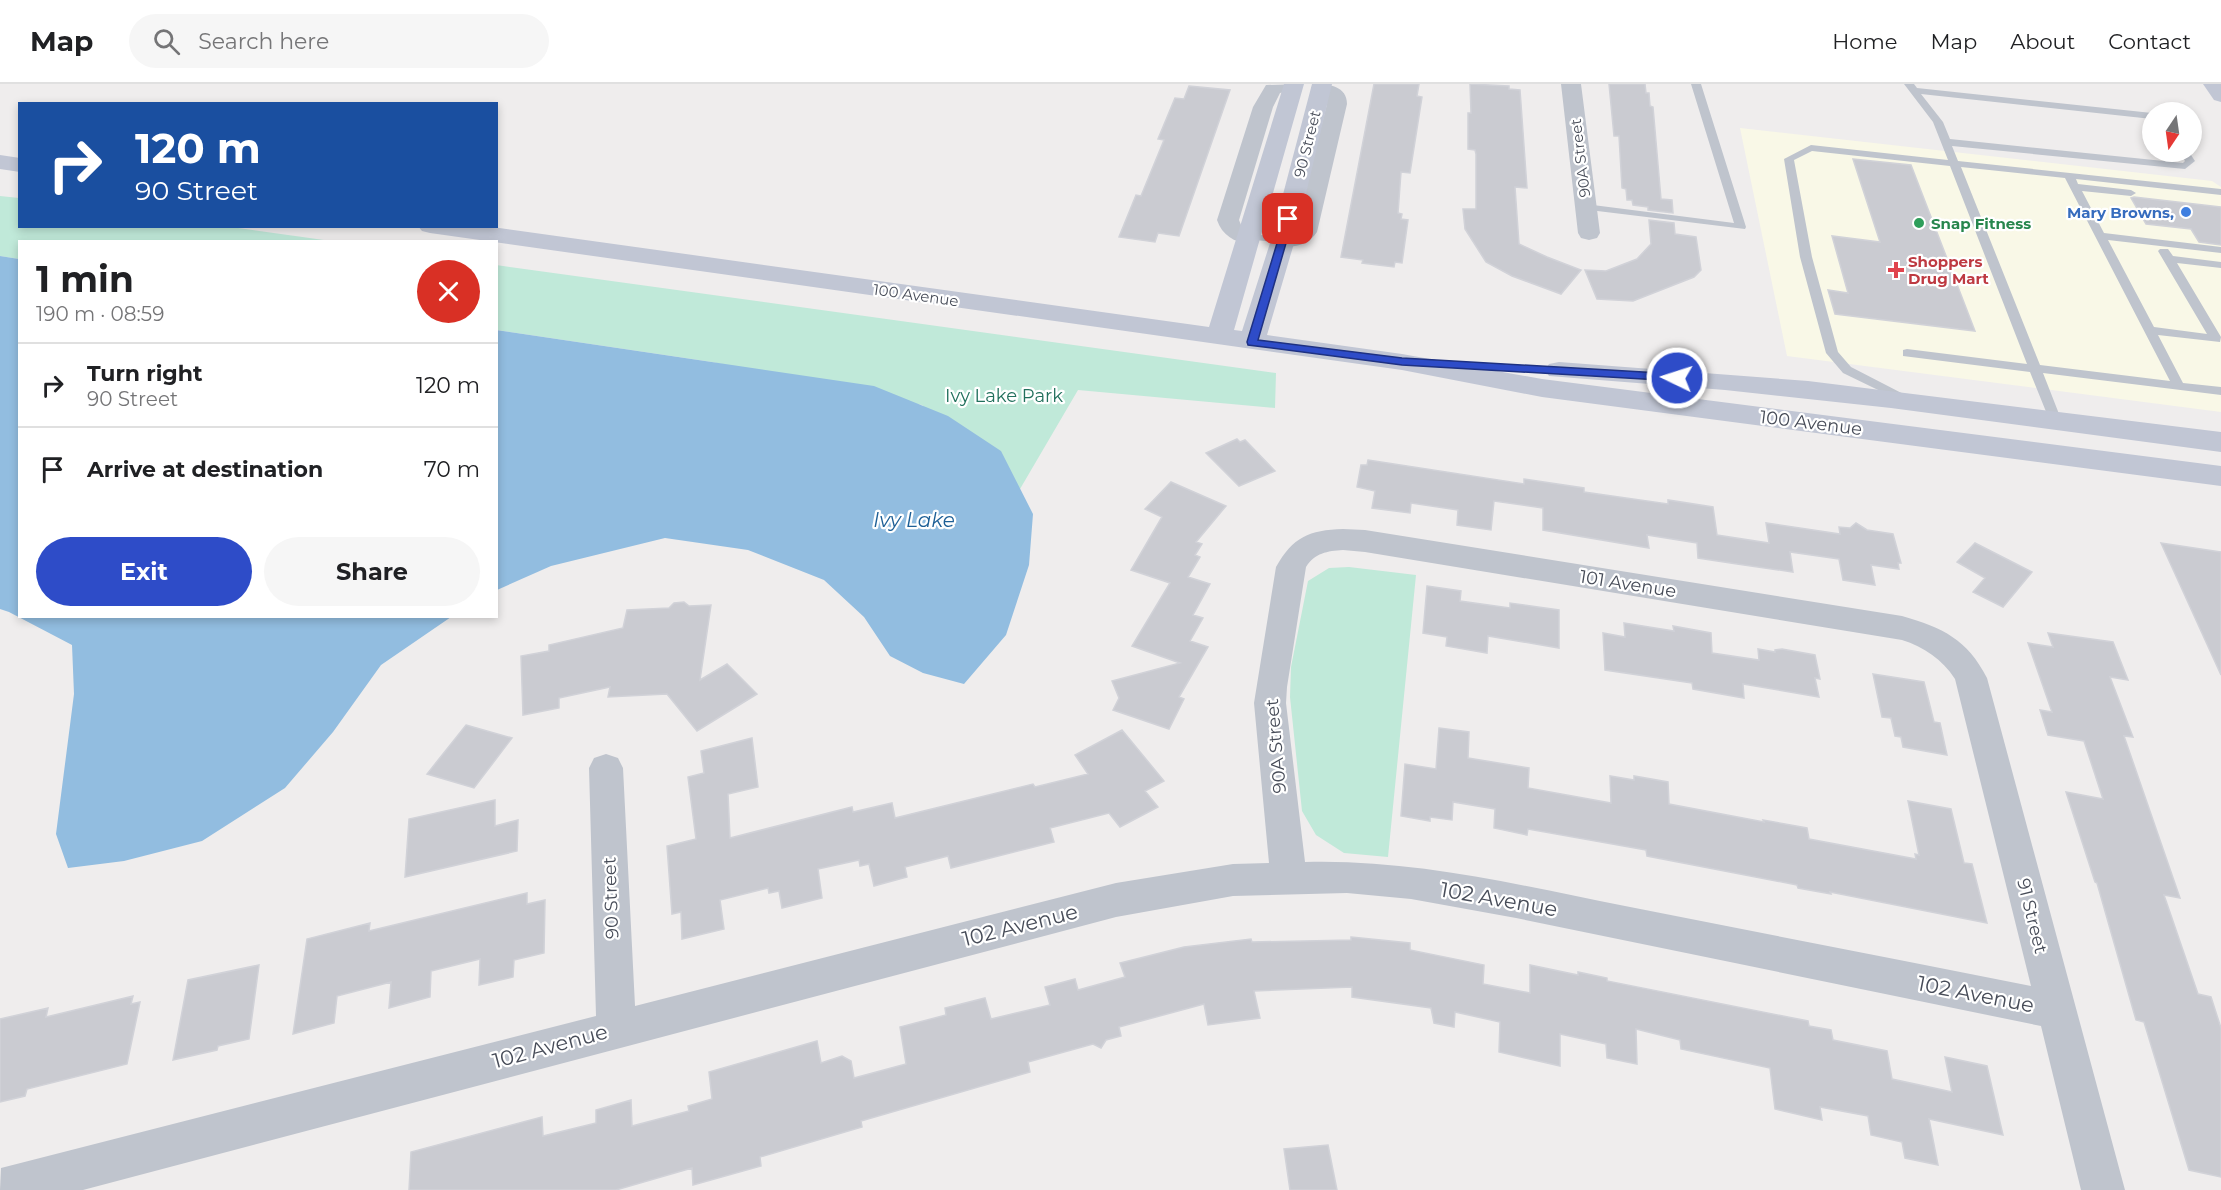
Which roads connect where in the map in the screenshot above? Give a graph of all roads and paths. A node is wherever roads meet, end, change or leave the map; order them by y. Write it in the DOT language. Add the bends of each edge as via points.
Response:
graph roads {
  1 [pos="1571,84"];
  2 [pos="1696,84"];
  3 [pos="2213,84"];
  4 [pos="1307,86"];
  5 [pos="1910,87"];
  6 [pos="2221,96"];
  7 [pos="2142,115"];
  8 [pos="1945,142"];
  9 [pos="0,162"];
  10 [pos="1953,162"];
  11 [pos="2142,162"];
  12 [pos="2145,162"];
  13 [pos="2189,162"];
  14 [pos="18,165"];
  15 [pos="2068,175"];
  16 [pos="2074,187"];
  17 [pos="2221,192"];
  18 [pos="2221,202"];
  19 [pos="1585,207"];
  20 [pos="444,228"];
  21 [pos="1589,233"];
  22 [pos="1250,237"];
  23 [pos="1283,240"];
  24 [pos="2102,240"];
  25 [pos="2221,250"];
  26 [pos="2167,255"];
  27 [pos="2221,257"];
  28 [pos="2221,265"];
  29 [pos="2150,330"];
  30 [pos="1219,338"];
  31 [pos="1252,342"];
  32 [pos="2219,342"];
  33 [pos="1907,353"];
  34 [pos="1402,362"];
  35 [pos="2036,370"];
  36 [pos="2179,386"];
  37 [pos="2221,391"];
  38 [pos="1914,403"];
  39 [pos="2055,419"];
  40 [pos="2221,442"];
  41 [pos="2221,476"];
  42 [pos="1304,548"];
  43 [pos="1949,648"];
  44 [pos="606,768"];
  45 [pos="1289,878"];
  46 [pos="2056,1010"];
  47 [pos="616,1029"];
  48 [pos="20,1188"];
  49 [pos="2103,1190"];
  1 -- 19 [label="street, 90A Street"];
  2 -- 19 [label="lane" via="1741,227"];
  3 -- 6 [label="main road"];
  4 -- 22 [label="main road, 90 Street"];
  4 -- 23 [label="main road, 90 Street"];
  5 -- 7 [label="lane"];
  5 -- 8 [label="lane" via="1933,115"];
  8 -- 10 [label="lane"];
  8 -- 11 [label="lane"];
  9 -- 14 [label="main road"];
  10 -- 15 [label="lane"];
  10 -- 35 [label="lane"];
  10 -- 38 [label="lane" via="1811,148 1789,159 1806,257 1833,353 1847,370"];
  12 -- 13 [label="lane" via="2185,166"];
  15 -- 16 [label="lane"];
  15 -- 17 [label="lane"];
  16 -- 18 [label="lane"];
  16 -- 24 [label="lane"];
  19 -- 21 [label="street, 90A Street"];
  20 -- 30 [label="main road, 100 Avenue"];
  22 -- 23 [label="lane"];
  22 -- 30 [label="main road, 90 Street"];
  23 -- 31 [label="main road, 90 Street"];
  24 -- 25 [label="lane"];
  24 -- 26 [label="lane"];
  24 -- 29 [label="lane"];
  26 -- 27 [label="lane"];
  26 -- 28 [label="lane"];
  26 -- 32 [label="lane"];
  29 -- 32 [label="lane"];
  29 -- 36 [label="lane"];
  30 -- 31 [label="main road, 100 Avenue"];
  31 -- 34 [label="main road, 100 Avenue"];
  33 -- 35 [label="lane"];
  34 -- 38 [label="main road, 100 Avenue" via="1720,381"];
  34 -- 41 [label="main road, 100 Avenue" via="1542,388"];
  35 -- 36 [label="lane"];
  35 -- 39 [label="lane"];
  36 -- 37 [label="lane"];
  38 -- 39 [label="main road, 100 Avenue"];
  39 -- 40 [label="main road, 100 Avenue"];
  42 -- 43 [label="street, 101 Avenue" via="1333,538 1365,541 1902,628 1926,634"];
  42 -- 45 [label="street, 90A Street" via="1290,567 1270,703"];
  43 -- 46 [label="street, 91 Street" via="1971,678"];
  44 -- 47 [label="street, 90 Street"];
  45 -- 46 [label="street, 102 Avenue" via="1411,883 1516,901"];
  45 -- 47 [label="street, 102 Avenue" via="1233,880 1116,900"];
  46 -- 49 [label="street, 91 Street"];
  47 -- 48 [label="street, 102 Avenue"];
}
